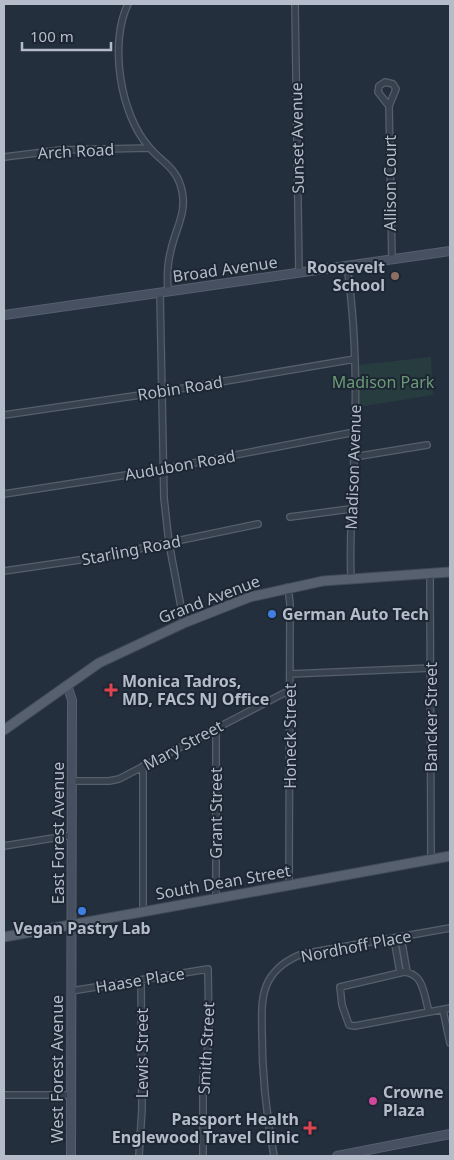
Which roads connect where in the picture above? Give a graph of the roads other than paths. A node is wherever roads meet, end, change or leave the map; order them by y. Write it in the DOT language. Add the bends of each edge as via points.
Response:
graph roads {
  1 [pos="128,4"];
  2 [pos="295,4"];
  3 [pos="389,106"];
  4 [pos="149,148"];
  5 [pos="4,157"];
  6 [pos="450,251"];
  7 [pos="392,260"];
  8 [pos="347,266"];
  9 [pos="299,272"];
  10 [pos="164,292"];
  11 [pos="4,316"];
  12 [pos="355,358"];
  13 [pos="161,392"];
  14 [pos="4,415"];
  15 [pos="355,432"];
  16 [pos="428,445"];
  17 [pos="354,457"];
  18 [pos="164,469"];
  19 [pos="4,494"];
  20 [pos="350,509"];
  21 [pos="290,517"];
  22 [pos="258,524"];
  23 [pos="169,543"];
  24 [pos="4,571"];
  25 [pos="450,572"];
  26 [pos="430,573"];
  27 [pos="351,578"];
  28 [pos="288,587"];
  29 [pos="184,623"];
  30 [pos="430,668"];
  31 [pos="290,674"];
  32 [pos="67,685"];
  33 [pos="290,690"];
  34 [pos="216,728"];
  35 [pos="4,730"];
  36 [pos="144,766"];
  37 [pos="72,781"];
  38 [pos="72,835"];
  39 [pos="4,846"];
  40 [pos="450,856"];
  41 [pos="431,860"];
  42 [pos="289,885"];
  43 [pos="216,899"];
  44 [pos="144,912"];
  45 [pos="71,925"];
  46 [pos="450,928"];
  47 [pos="4,937"];
  48 [pos="397,937"];
  49 [pos="208,969"];
  50 [pos="404,972"];
  51 [pos="141,980"];
  52 [pos="72,982"];
  53 [pos="72,991"];
  54 [pos="450,1008"];
  55 [pos="443,1010"];
  56 [pos="428,1012"];
  57 [pos="450,1044"];
  58 [pos="4,1094"];
  59 [pos="71,1095"];
  60 [pos="450,1134"];
  61 [pos="71,1156"];
  62 [pos="140,1156"];
  63 [pos="203,1156"];
  64 [pos="274,1156"];
  65 [pos="337,1156"];
  1 -- 4 [label="street" via="120,27 125,102"];
  2 -- 9 [label="street, Sunset Avenue"];
  3 -- 7 [label="street, Allison Court"];
  4 -- 5 [label="street, Arch Road" via="61,150"];
  4 -- 10 [label="street" via="172,168 183,193 183,214 168,261"];
  6 -- 7 [label="street, Broad Avenue"];
  7 -- 8 [label="street, Broad Avenue"];
  8 -- 9 [label="street, Broad Avenue"];
  8 -- 12 [label="street, Madison Avenue"];
  9 -- 10 [label="street, Broad Avenue"];
  10 -- 11 [label="street, Broad Avenue"];
  10 -- 13 [label="street"];
  12 -- 13 [label="street, Robin Road"];
  12 -- 15 [label="street, Madison Avenue"];
  13 -- 14 [label="street, Robin Road"];
  13 -- 18 [label="street"];
  15 -- 17 [label="street, Madison Avenue"];
  15 -- 18 [label="street, Audubon Road"];
  16 -- 17 [label="street"];
  17 -- 20 [label="street, Madison Avenue"];
  18 -- 19 [label="street, Audubon Road"];
  18 -- 23 [label="street"];
  20 -- 21 [label="street"];
  20 -- 27 [label="street, Madison Avenue"];
  22 -- 23 [label="street, Starling Road"];
  23 -- 24 [label="street, Starling Road" via="86,560"];
  23 -- 29 [label="street"];
  25 -- 26 [label="main road, Grand Avenue"];
  26 -- 27 [label="main road, Grand Avenue"];
  26 -- 30 [label="street, Bancker Street"];
  27 -- 28 [label="main road, Grand Avenue"];
  28 -- 29 [label="main road, Grand Avenue" via="242,600"];
  28 -- 31 [label="street, Honeck Street"];
  29 -- 32 [label="main road, Grand Avenue" via="108,658"];
  30 -- 31 [label="street"];
  30 -- 41 [label="street, Bancker Street"];
  31 -- 33 [label="street, Honeck Street"];
  32 -- 35 [label="main road, Grand Avenue"];
  32 -- 37 [label="street, East Forest Avenue" via="72,700"];
  33 -- 34 [label="street, Mary Street"];
  33 -- 42 [label="street, Honeck Street"];
  34 -- 36 [label="street, Mary Street"];
  34 -- 43 [label="street, Grant Street"];
  36 -- 37 [label="street, Mary Street" via="113,781"];
  36 -- 44 [label="street"];
  37 -- 38 [label="street, East Forest Avenue"];
  38 -- 39 [label="street"];
  38 -- 45 [label="street, East Forest Avenue"];
  40 -- 41 [label="main road, South Dean Street"];
  41 -- 42 [label="main road, South Dean Street"];
  42 -- 43 [label="main road, South Dean Street"];
  43 -- 44 [label="main road, South Dean Street"];
  44 -- 45 [label="main road, South Dean Street"];
  45 -- 47 [label="main road, South Dean Street"];
  45 -- 52 [label="street, East Forest Avenue"];
  46 -- 48 [label="street, Nordhoff Place"];
  48 -- 50 [label="street"];
  48 -- 64 [label="street, Nordhoff Place" via="302,954 283,964 269,980 262,1011 262,1077"];
  49 -- 51 [label="street, Haase Place"];
  49 -- 63 [label="street, Smith Street" via="209,1039 203,1079"];
  50 -- 56 [label="street" via="420,979"];
  50 -- 56 [label="street" via="341,985 342,1005 349,1025"];
  51 -- 53 [label="street, Haase Place"];
  51 -- 62 [label="street, Lewis Street"];
  52 -- 53 [label="street, West Forest Avenue"];
  53 -- 59 [label="street, West Forest Avenue"];
  54 -- 55 [label="street"];
  55 -- 56 [label="street"];
  55 -- 57 [label="street"];
  58 -- 59 [label="street"];
  59 -- 61 [label="street, West Forest Avenue"];
  60 -- 65 [label="street"];
}
